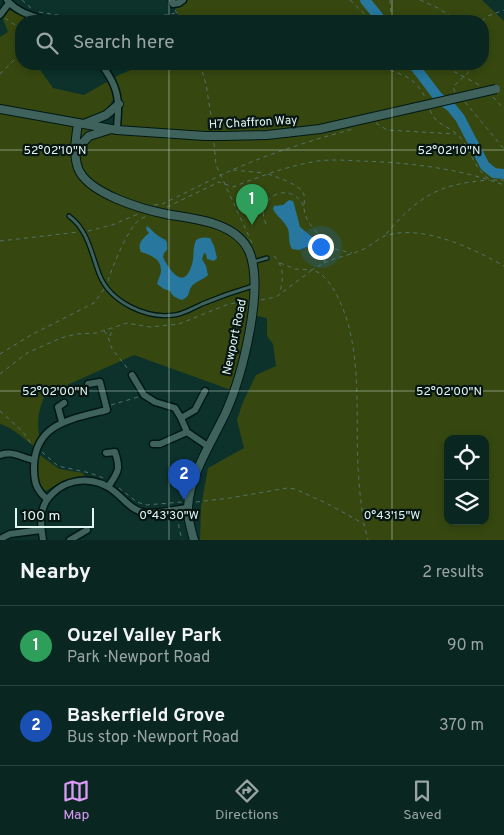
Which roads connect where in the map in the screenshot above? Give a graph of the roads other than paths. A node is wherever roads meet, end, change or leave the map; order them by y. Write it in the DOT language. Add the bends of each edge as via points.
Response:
graph roads {
  1 [pos="183,0"];
  2 [pos="8,2"];
  3 [pos="172,2"];
  4 [pos="1,15"];
  5 [pos="28,15"];
  6 [pos="106,70"];
  7 [pos="497,90"];
  8 [pos="119,104"];
  9 [pos="0,109"];
  10 [pos="80,124"];
  11 [pos="114,130"];
  12 [pos="75,151"];
  13 [pos="69,216"];
  14 [pos="267,258"];
  15 [pos="252,262"];
  16 [pos="254,286"];
  17 [pos="132,375"];
  18 [pos="88,384"];
  19 [pos="205,390"];
  20 [pos="64,403"];
  21 [pos="181,418"];
  22 [pos="62,422"];
  23 [pos="187,432"];
  24 [pos="153,444"];
  25 [pos="209,447"];
  26 [pos="106,453"];
  27 [pos="0,456"];
  28 [pos="34,460"];
  29 [pos="108,487"];
  30 [pos="47,499"];
  31 [pos="188,505"];
  32 [pos="41,530"];
  33 [pos="87,530"];
  34 [pos="0,539"];
  35 [pos="43,540"];
  36 [pos="70,540"];
  37 [pos="194,540"];
  1 -- 3 [label="street"];
  2 -- 4 [label="street"];
  2 -- 5 [label="street"];
  6 -- 8 [label="street" via="113,79"];
  7 -- 11 [label="street, H7 Chaffron Way, bridge" via="320,129 267,135"];
  8 -- 10 [label="street" via="106,115"];
  8 -- 11 [label="street"];
  9 -- 10 [label="street, H7 Chaffron Way"];
  10 -- 11 [label="street, H7 Chaffron Way"];
  10 -- 12 [label="street, Newport Road"];
  11 -- 12 [label="street" via="89,136"];
  12 -- 15 [label="street, Newport Road" via="81,175 93,187 154,211 206,221 228,230 243,242"];
  13 -- 16 [label="lane" via="87,239 105,287 124,303 144,311 175,315"];
  14 -- 15 [label="lane"];
  15 -- 16 [label="street, Newport Road"];
  16 -- 25 [label="street, Newport Road" via="250,327 234,391"];
  17 -- 21 [label="street" via="144,395 175,408"];
  18 -- 22 [label="street" via="100,382 107,410"];
  19 -- 21 [label="street" via="195,410"];
  20 -- 22 [label="street" via="58,406"];
  21 -- 23 [label="street"];
  22 -- 28 [label="street" via="36,448"];
  23 -- 24 [label="street"];
  23 -- 25 [label="street"];
  25 -- 31 [label="street, Newport Road" via="192,486"];
  26 -- 29 [label="street" via="115,452 119,462 117,473"];
  27 -- 28 [label="street" via="19,454"];
  28 -- 30 [label="street" via="36,485"];
  29 -- 30 [label="street" via="87,480 76,481 66,483"];
  29 -- 31 [label="street" via="131,508 146,513"];
  30 -- 32 [label="street" via="42,509"];
  31 -- 37 [label="street, Newport Road"];
  32 -- 34 [label="street" via="10,534"];
  32 -- 35 [label="street"];
  33 -- 36 [label="street"];
}
